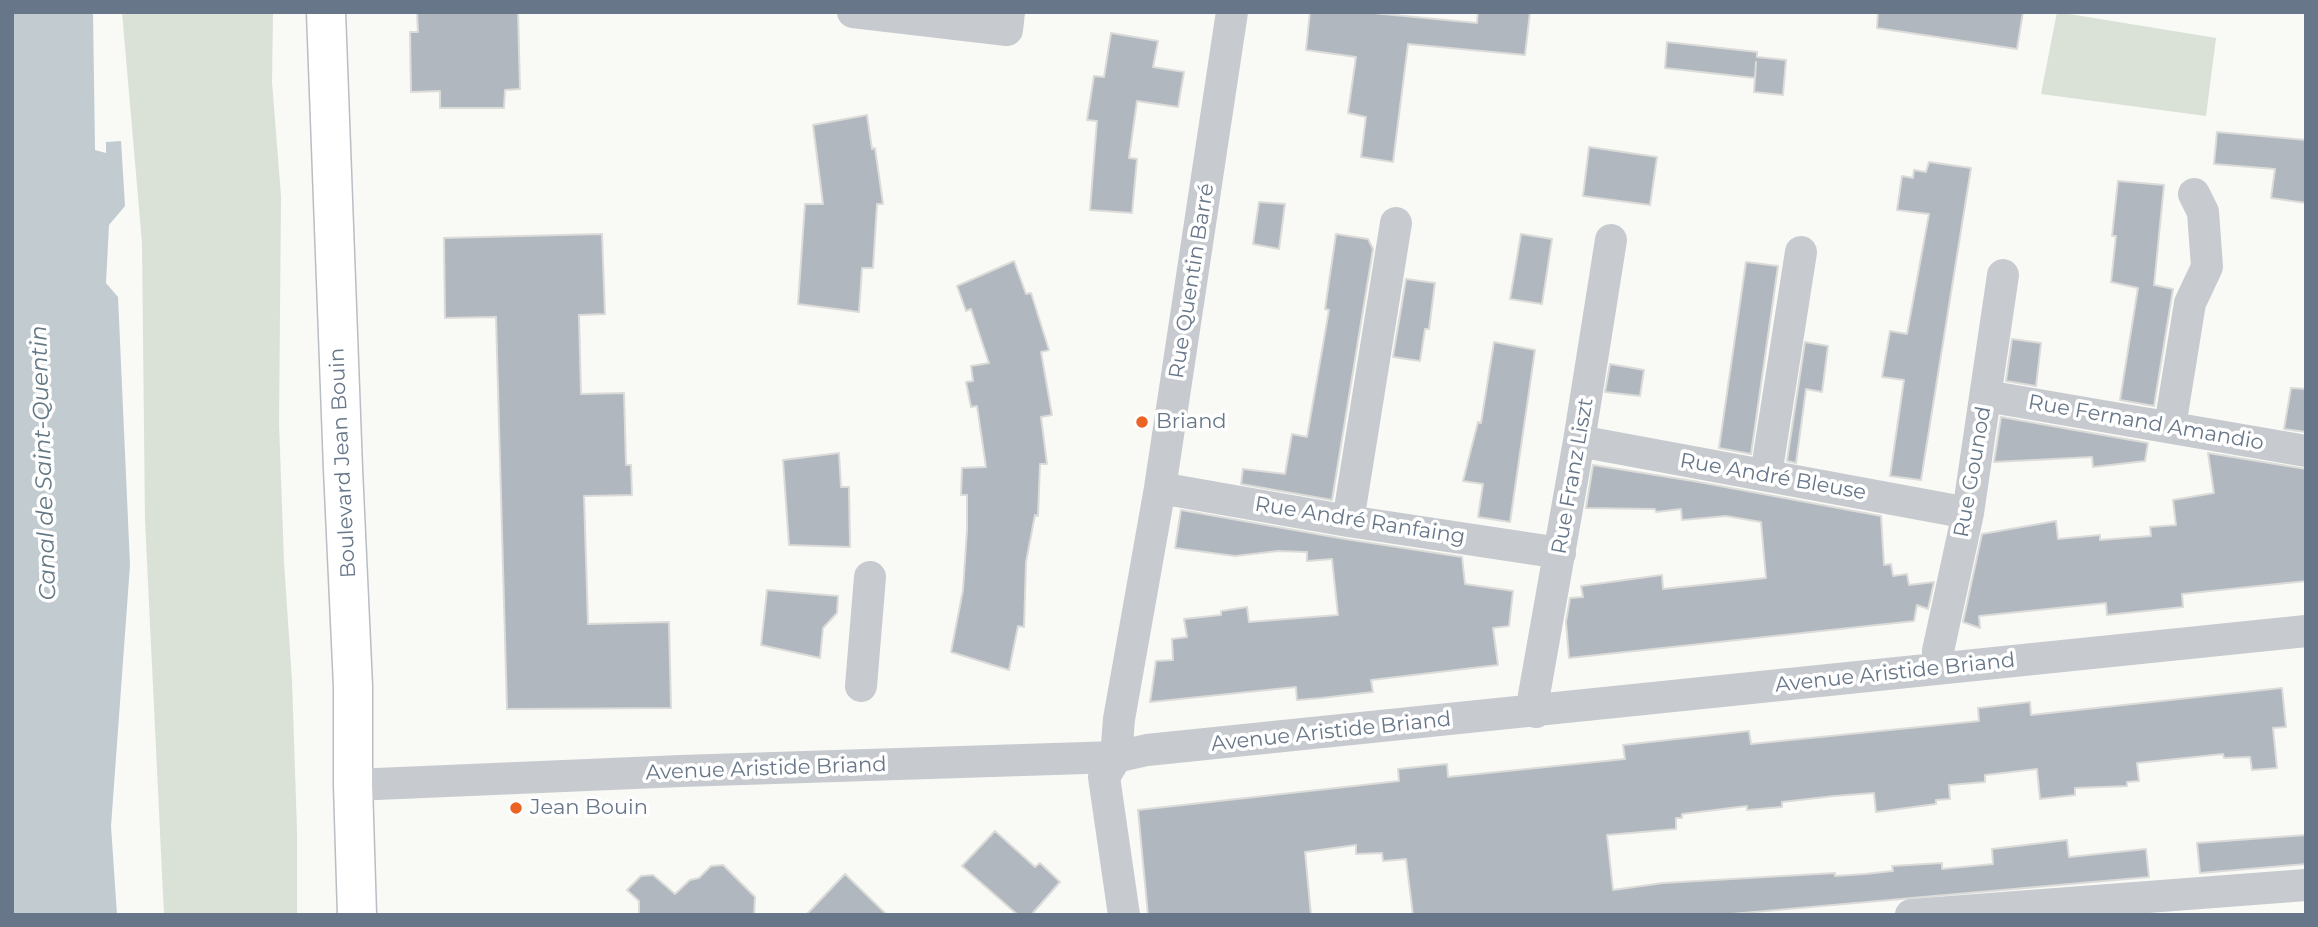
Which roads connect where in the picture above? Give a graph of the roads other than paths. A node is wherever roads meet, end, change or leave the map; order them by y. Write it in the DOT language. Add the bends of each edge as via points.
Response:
graph roads {
  1 [pos="326,12"];
  2 [pos="853,12"];
  3 [pos="1009,12"];
  4 [pos="1232,12"];
  5 [pos="2194,194"];
  6 [pos="1396,223"];
  7 [pos="1611,240"];
  8 [pos="1801,252"];
  9 [pos="2003,275"];
  10 [pos="1986,396"];
  11 [pos="2170,426"];
  12 [pos="1579,441"];
  13 [pos="2306,451"];
  14 [pos="1766,475"];
  15 [pos="1160,488"];
  16 [pos="1968,513"];
  17 [pos="1348,521"];
  18 [pos="1560,553"];
  19 [pos="870,577"];
  20 [pos="2306,631"];
  21 [pos="1938,668"];
  22 [pos="861,686"];
  23 [pos="1536,712"];
  24 [pos="1116,757"];
  25 [pos="353,785"];
  26 [pos="2306,885"];
  27 [pos="357,915"];
  28 [pos="1124,915"];
  29 [pos="1911,915"];
  1 -- 25 [label="street, Boulevard Jean Bouin"];
  2 -- 3 [label="street" via="1007,30"];
  4 -- 15 [label="street, Rue Quentin Barré"];
  5 -- 11 [label="street" via="2203,212 2207,267 2190,303"];
  6 -- 17 [label="street"];
  7 -- 12 [label="street, Rue Franz Liszt"];
  8 -- 14 [label="street"];
  9 -- 10 [label="street, Rue Gounod"];
  10 -- 11 [label="street, Rue Fernand Amandio"];
  10 -- 16 [label="street, Rue Gounod"];
  11 -- 13 [label="street, Rue Fernand Amandio"];
  12 -- 14 [label="street, Rue André Bleuse"];
  12 -- 18 [label="street, Rue Franz Liszt"];
  14 -- 16 [label="street, Rue André Bleuse"];
  15 -- 17 [label="street, Rue André Ranfaing"];
  15 -- 24 [label="street, Rue Quentin Barré"];
  16 -- 21 [label="street, Rue Gounod"];
  17 -- 18 [label="street, Rue André Ranfaing"];
  18 -- 23 [label="street, Rue Franz Liszt" via="1534,695"];
  19 -- 22 [label="street"];
  20 -- 21 [label="street, Avenue Aristide Briand"];
  21 -- 23 [label="street, Avenue Aristide Briand"];
  23 -- 24 [label="street, Avenue Aristide Briand" via="1147,750"];
  24 -- 25 [label="street, Avenue Aristide Briand"];
  24 -- 28 [label="street, Rue Quentin Barré" via="1104,777"];
  25 -- 27 [label="street, Boulevard Jean Bouin"];
  26 -- 29 [label="street"];
}
